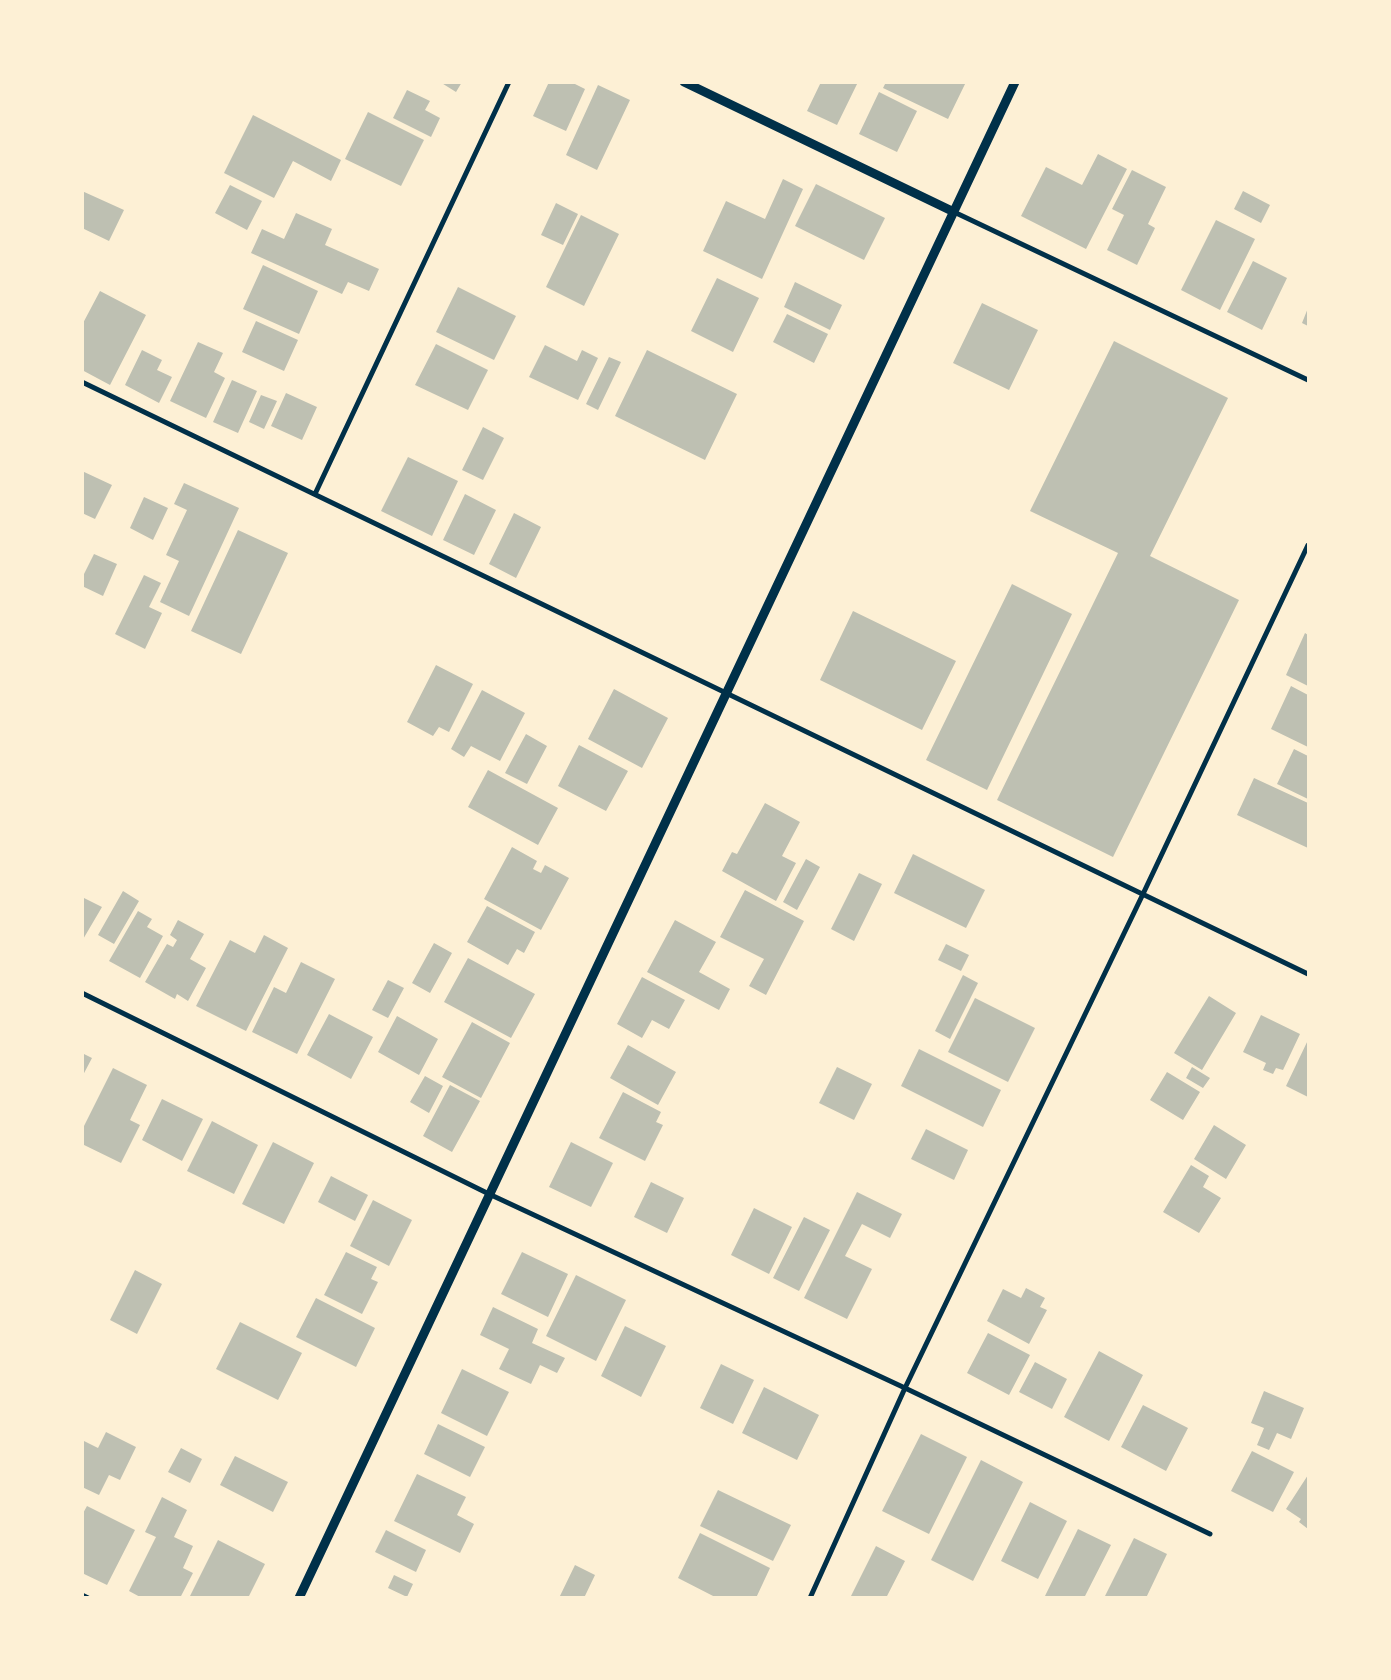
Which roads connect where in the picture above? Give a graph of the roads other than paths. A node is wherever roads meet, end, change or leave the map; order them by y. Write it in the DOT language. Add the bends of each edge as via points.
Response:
graph roads {
  1 [pos="509,82"];
  2 [pos="684,82"];
  3 [pos="1015,82"];
  4 [pos="954,212"];
  5 [pos="1308,380"];
  6 [pos="82,382"];
  7 [pos="315,494"];
  8 [pos="1308,545"];
  9 [pos="727,693"];
  10 [pos="1143,894"];
  11 [pos="1308,974"];
  12 [pos="82,993"];
  13 [pos="489,1194"];
  14 [pos="905,1388"];
  15 [pos="1210,1534"];
  16 [pos="82,1595"];
  17 [pos="88,1598"];
  18 [pos="299,1598"];
  19 [pos="810,1598"];
  1 -- 7 [label="street"];
  2 -- 4 [label="street"];
  3 -- 4 [label="street"];
  4 -- 5 [label="street"];
  4 -- 9 [label="street"];
  6 -- 7 [label="street"];
  7 -- 9 [label="street"];
  8 -- 10 [label="street"];
  9 -- 10 [label="street"];
  9 -- 13 [label="street"];
  10 -- 11 [label="street"];
  10 -- 14 [label="street"];
  12 -- 13 [label="street"];
  13 -- 14 [label="street"];
  13 -- 18 [label="street"];
  14 -- 15 [label="street"];
  14 -- 19 [label="street"];
  16 -- 17 [label="street"];
}
